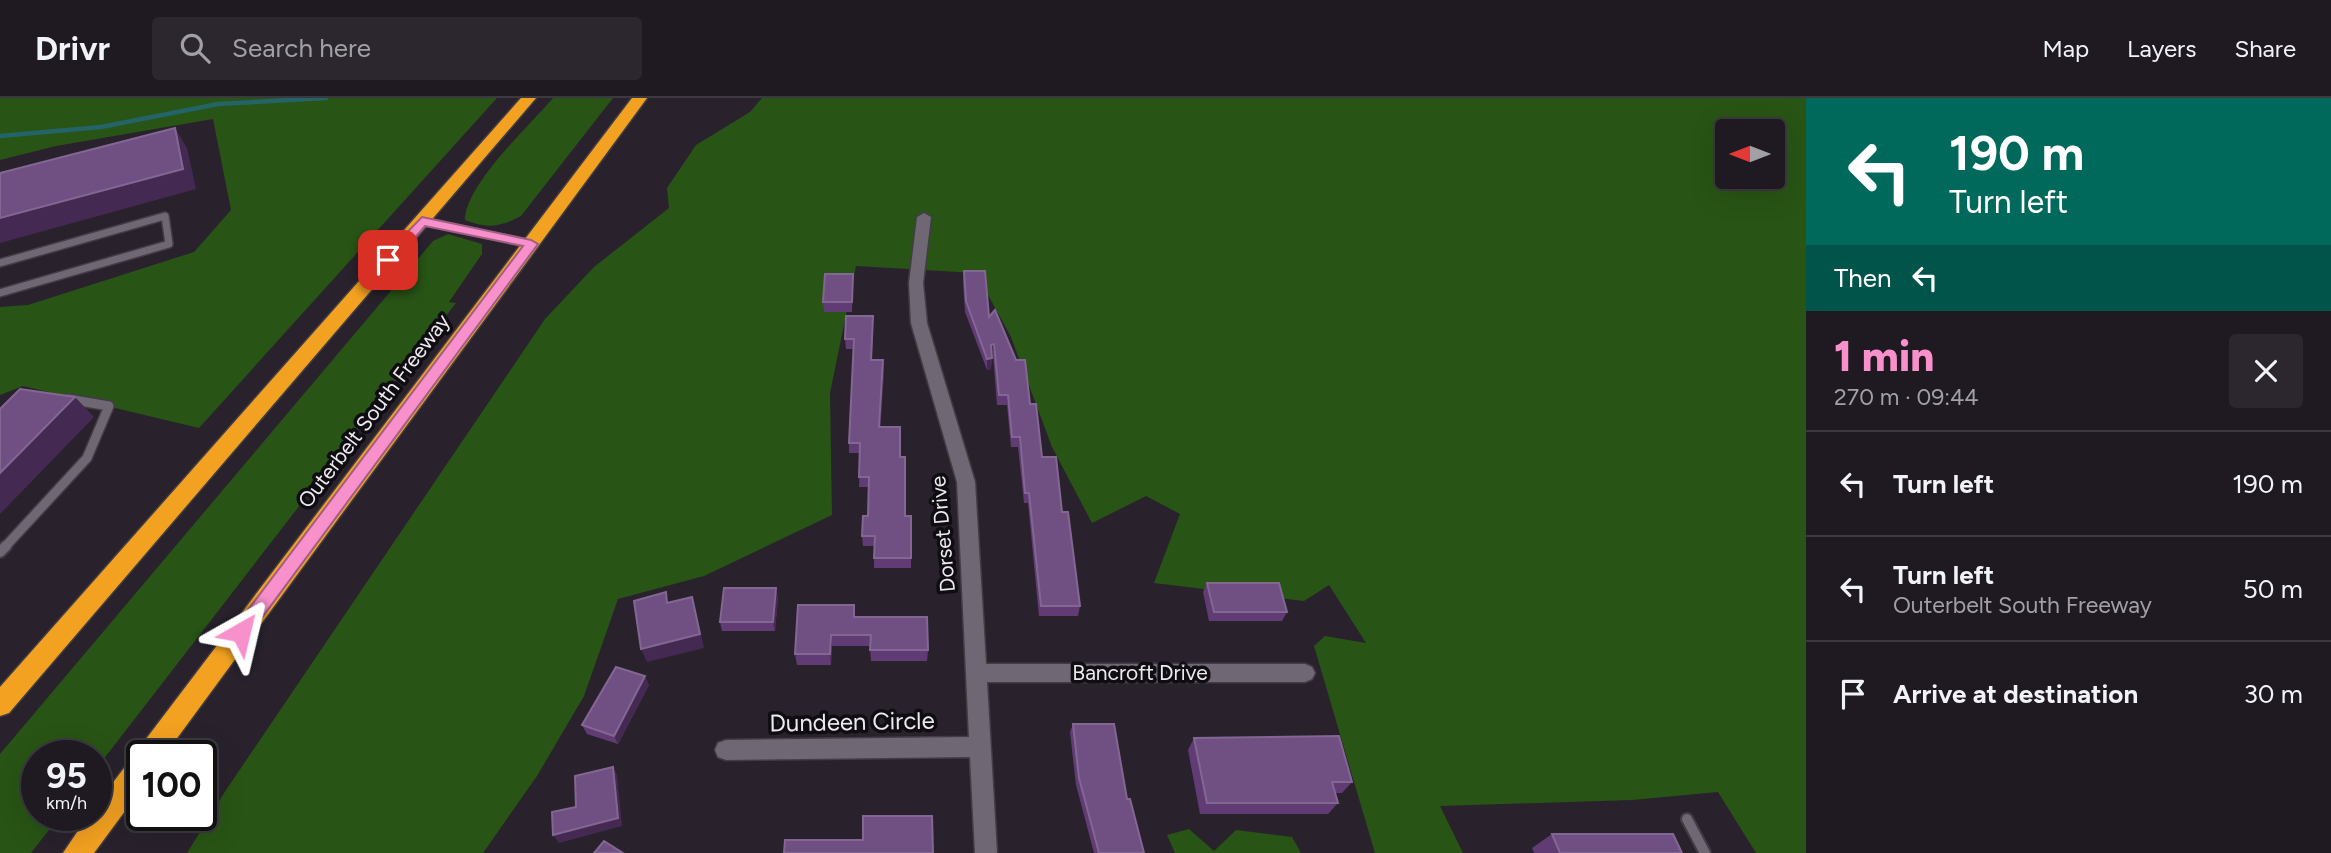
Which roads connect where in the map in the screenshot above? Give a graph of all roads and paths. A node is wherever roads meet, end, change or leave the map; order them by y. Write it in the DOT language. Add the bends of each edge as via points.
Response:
graph roads {
  1 [pos="529,98"];
  2 [pos="640,98"];
  3 [pos="924,217"];
  4 [pos="422,221"];
  5 [pos="531,244"];
  6 [pos="0,263"];
  7 [pos="0,293"];
  8 [pos="61,398"];
  9 [pos="0,552"];
  10 [pos="976,673"];
  11 [pos="1305,673"];
  12 [pos="0,705"];
  13 [pos="161,740"];
  14 [pos="979,747"];
  15 [pos="726,750"];
  16 [pos="126,787"];
  17 [pos="1688,819"];
  18 [pos="77,853"];
  19 [pos="986,853"];
  20 [pos="1705,853"];
  1 -- 4 [label="highway"];
  2 -- 5 [label="highway, Outerbelt South Freeway"];
  3 -- 10 [label="street, Dorset Drive" via="916,283 919,323 966,482"];
  4 -- 5 [label="lane"];
  4 -- 12 [label="highway"];
  5 -- 13 [label="highway, Outerbelt South Freeway"];
  6 -- 7 [label="lane" via="165,216 169,244"];
  8 -- 9 [label="lane" via="109,406 87,458"];
  10 -- 11 [label="street, Bancroft Drive"];
  10 -- 14 [label="street, Dorset Drive"];
  14 -- 15 [label="street, Dundeen Circle"];
  14 -- 19 [label="street, Dorset Drive"];
  16 -- 18 [label="highway"];
  17 -- 20 [label="lane"];
}
